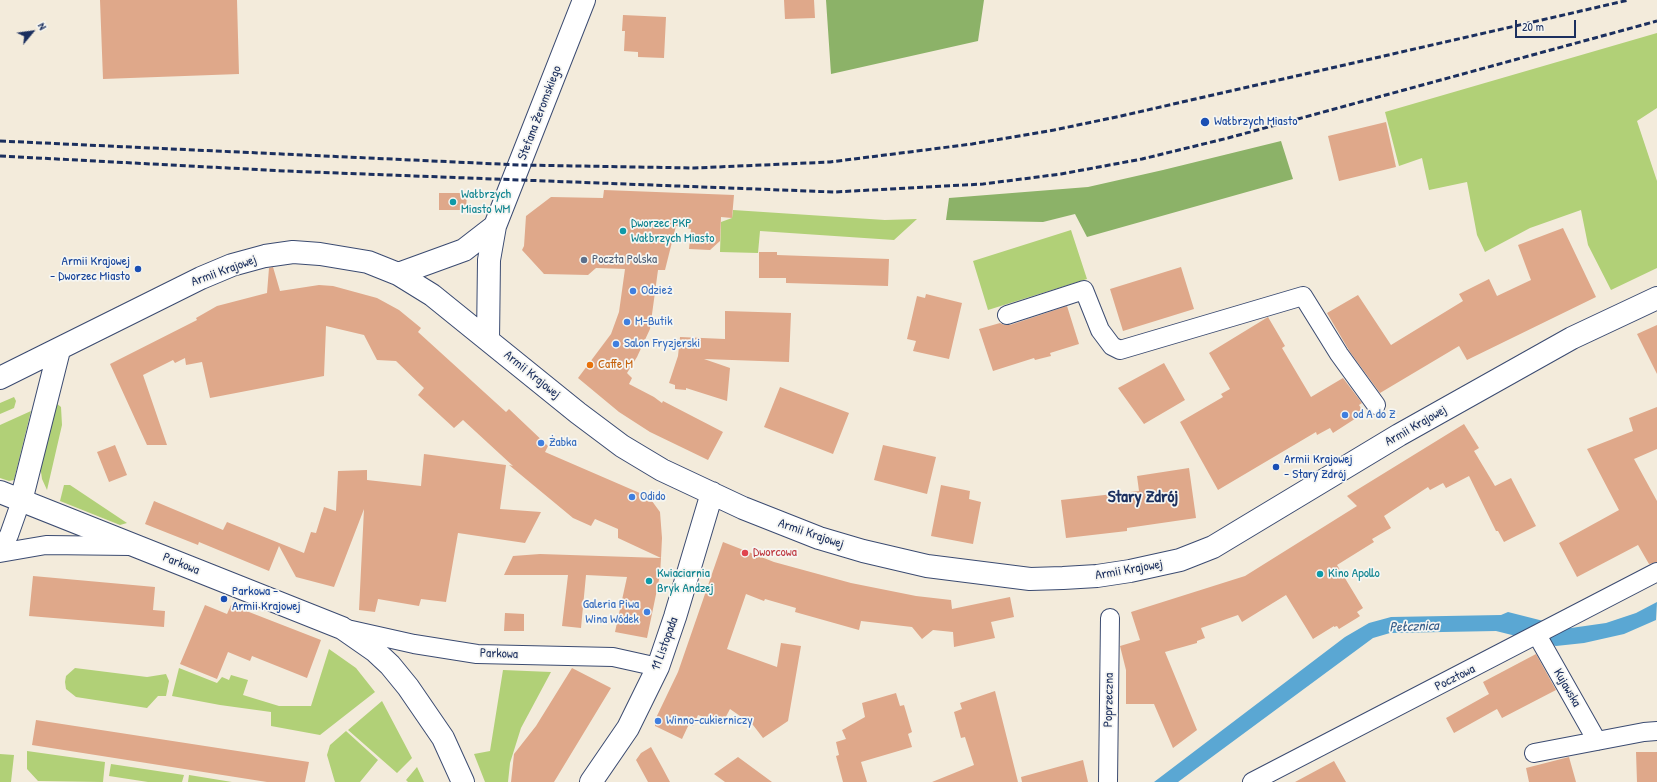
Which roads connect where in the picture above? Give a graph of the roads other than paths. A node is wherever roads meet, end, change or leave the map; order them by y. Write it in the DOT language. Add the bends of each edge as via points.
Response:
graph roads {
  1 [pos="584,0"];
  2 [pos="495,226"];
  3 [pos="398,274"];
  4 [pos="1657,298"];
  5 [pos="1007,316"];
  6 [pos="488,340"];
  7 [pos="59,350"];
  8 [pos="0,378"];
  9 [pos="1376,405"];
  10 [pos="0,492"];
  11 [pos="712,493"];
  12 [pos="21,501"];
  13 [pos="134,546"];
  14 [pos="0,552"];
  15 [pos="1657,572"];
  16 [pos="1110,618"];
  17 [pos="342,628"];
  18 [pos="1538,635"];
  19 [pos="658,667"];
  20 [pos="1657,731"];
  21 [pos="1597,741"];
  22 [pos="1534,753"];
  23 [pos="463,782"];
  24 [pos="591,782"];
  25 [pos="1108,782"];
  26 [pos="1252,782"];
  1 -- 2 [label="main road, Stefana Żeromskiego"];
  2 -- 3 [label="main road" via="464,250"];
  2 -- 6 [label="main road, Stefana Żeromskiego" via="489,260"];
  3 -- 6 [label="main road, Armii Krajowej" via="432,295"];
  3 -- 7 [label="main road, Armii Krajowej" via="368,262 320,254 293,252 265,256 232,265 201,278"];
  4 -- 11 [label="main road, Armii Krajowej" via="1572,338 1399,435 1213,547 1180,560 1130,571 1097,576 1030,579 927,566 819,538 778,523"];
  5 -- 9 [label="street" via="1084,290 1100,330 1112,346 1120,350 1303,296 1339,354"];
  6 -- 11 [label="main road, Armii Krajowej" via="622,446 662,470"];
  7 -- 8 [label="main road, Armii Krajowej"];
  7 -- 12 [label="main road"];
  10 -- 12 [label="main road, Parkowa"];
  11 -- 19 [label="main road, 11 Listopada"];
  12 -- 13 [label="main road, Parkowa"];
  12 -- 14 [label="street"];
  13 -- 14 [label="street" via="46,545"];
  13 -- 17 [label="main road, Parkowa"];
  15 -- 18 [label="street, Pocztowa"];
  16 -- 25 [label="street, Poprzeczna"];
  17 -- 19 [label="street, Parkowa" via="414,644 477,654 613,657"];
  17 -- 23 [label="main road, Parkowa" via="375,651 408,687 443,738"];
  18 -- 21 [label="street, Kujawska"];
  18 -- 26 [label="street, Pocztowa"];
  19 -- 24 [label="main road, 11 Listopada" via="628,728"];
  20 -- 21 [label="street"];
  21 -- 22 [label="street"];
}
